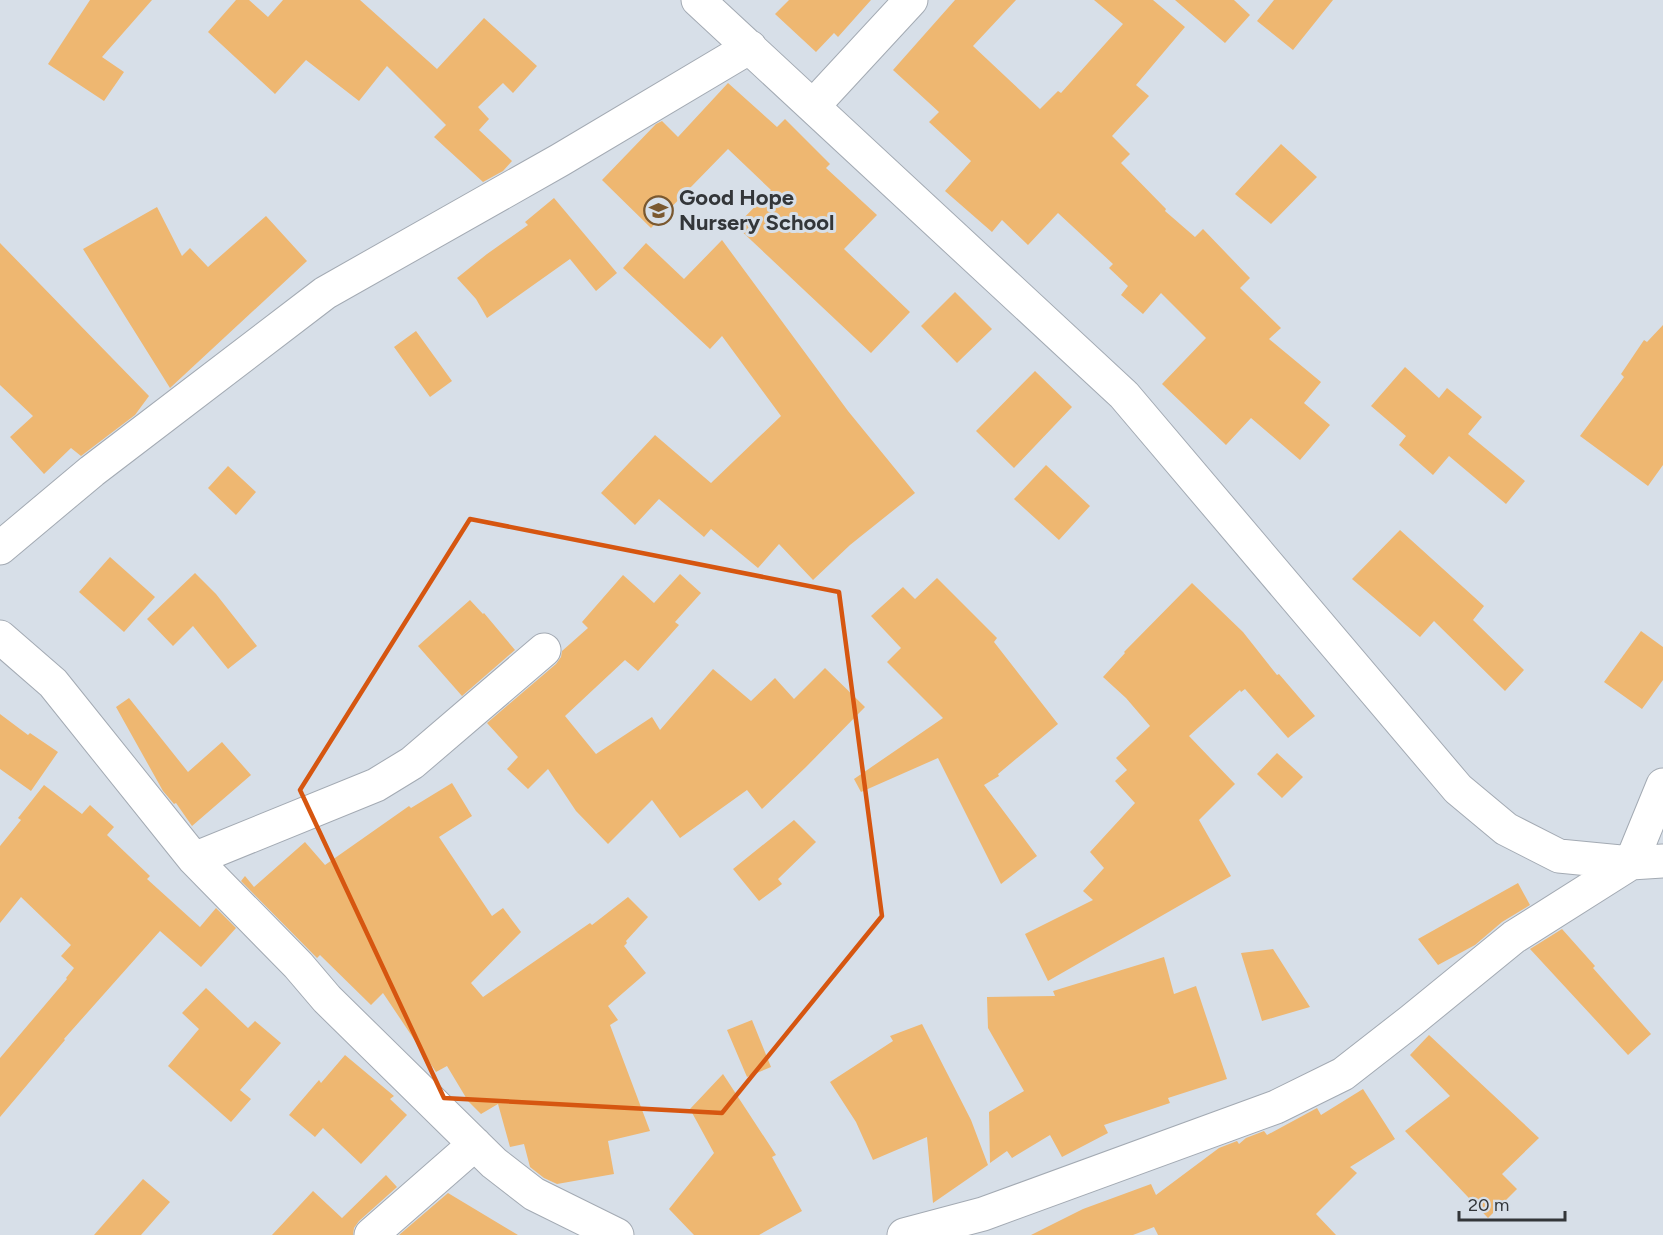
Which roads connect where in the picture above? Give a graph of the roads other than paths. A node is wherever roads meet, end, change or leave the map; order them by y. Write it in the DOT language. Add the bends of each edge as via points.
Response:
graph roads {
  1 [pos="698,0"];
  2 [pos="911,0"];
  3 [pos="750,47"];
  4 [pos="813,106"];
  5 [pos="0,548"];
  6 [pos="0,637"];
  7 [pos="544,650"];
  8 [pos="1663,785"];
  9 [pos="194,859"];
  10 [pos="1663,861"];
  11 [pos="1631,863"];
  12 [pos="475,1144"];
  13 [pos="371,1235"];
  14 [pos="617,1235"];
  15 [pos="903,1235"];
  1 -- 3 [label="street"];
  2 -- 4 [label="street"];
  3 -- 4 [label="street"];
  3 -- 5 [label="street" via="325,293 92,471"];
  4 -- 11 [label="street" via="1124,395 1458,789 1506,829 1559,856"];
  6 -- 9 [label="street" via="53,683"];
  7 -- 9 [label="street" via="412,763 376,785"];
  8 -- 11 [label="street"];
  9 -- 12 [label="street" via="327,999"];
  10 -- 11 [label="street"];
  11 -- 15 [label="street" via="1514,937 1343,1074 1242,1120 982,1214"];
  12 -- 13 [label="street"];
  12 -- 14 [label="street" via="534,1194"];
}
